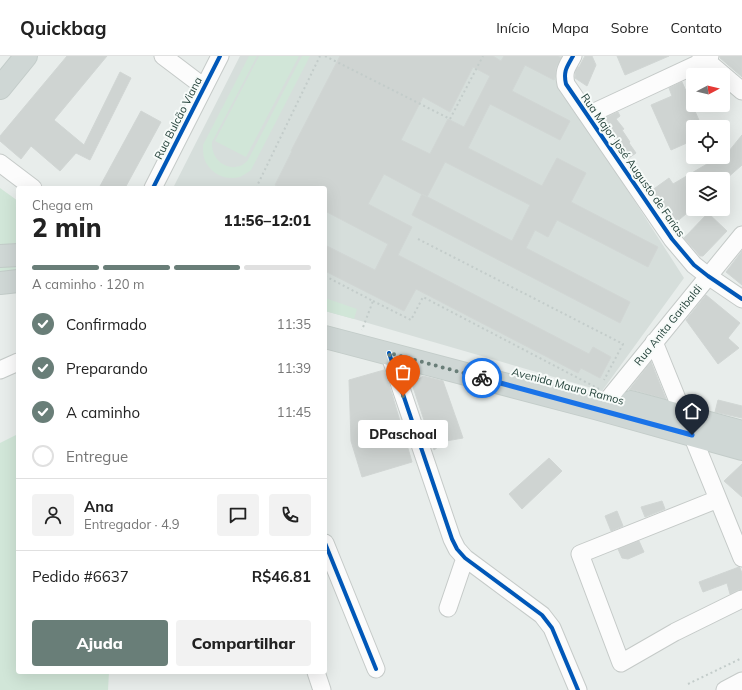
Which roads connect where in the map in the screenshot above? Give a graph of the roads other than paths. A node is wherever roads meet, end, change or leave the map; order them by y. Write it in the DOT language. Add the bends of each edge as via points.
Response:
graph roads {
  1 [pos="26,56"];
  2 [pos="163,56"];
  3 [pos="220,56"];
  4 [pos="573,56"];
  5 [pos="706,57"];
  6 [pos="204,87"];
  7 [pos="0,88"];
  8 [pos="742,91"];
  9 [pos="588,115"];
  10 [pos="0,163"];
  11 [pos="30,186"];
  12 [pos="154,186"];
  13 [pos="742,235"];
  14 [pos="16,255"];
  15 [pos="0,256"];
  16 [pos="708,276"];
  17 [pos="16,281"];
  18 [pos="0,283"];
  19 [pos="742,299"];
  20 [pos="327,322"];
  21 [pos="327,338"];
  22 [pos="654,342"];
  23 [pos="389,353"];
  24 [pos="16,363"];
  25 [pos="0,370"];
  26 [pos="605,395"];
  27 [pos="688,426"];
  28 [pos="742,432"];
  29 [pos="742,449"];
  30 [pos="718,499"];
  31 [pos="327,548"];
  32 [pos="465,558"];
  33 [pos="742,558"];
  34 [pos="742,599"];
  35 [pos="448,608"];
  36 [pos="376,669"];
  37 [pos="317,674"];
  38 [pos="742,681"];
  39 [pos="322,690"];
  40 [pos="578,690"];
  41 [pos="725,690"];
  1 -- 7 [label="main road"];
  2 -- 6 [label="street"];
  3 -- 6 [label="street, Rua Bulcão Viana"];
  4 -- 9 [label="street, Rua Major José Augusto de Farias" via="565,72 566,84"];
  5 -- 8 [label="street"];
  5 -- 9 [label="street"];
  6 -- 12 [label="street, Rua Bulcão Viana"];
  9 -- 16 [label="street, Rua Major José Augusto de Farias" via="672,239 694,265"];
  10 -- 11 [label="street"];
  13 -- 16 [label="street, Rua Anita Garibaldi"];
  14 -- 15 [label="main road"];
  16 -- 19 [label="street, Rua Major José Augusto de Farias"];
  16 -- 22 [label="street, Rua Anita Garibaldi"];
  17 -- 18 [label="main road"];
  20 -- 26 [label="main road, Avenida Mauro Ramos"];
  21 -- 23 [label="main road, Avenida Mauro Ramos"];
  22 -- 26 [label="street, Rua Anita Garibaldi"];
  22 -- 27 [label="street"];
  23 -- 26 [label="main road, Avenida Mauro Ramos"];
  23 -- 32 [label="street" via="452,539"];
  24 -- 25 [label="street"];
  26 -- 27 [label="main road, Avenida Mauro Ramos"];
  27 -- 28 [label="main road, Avenida Mauro Ramos"];
  27 -- 29 [label="main road, Avenida Mauro Ramos"];
  27 -- 30 [label="street"];
  30 -- 33 [label="street"];
  30 -- 34 [label="street" via="580,554 621,663 675,632"];
  31 -- 36 [label="street"];
  32 -- 35 [label="street"];
  32 -- 40 [label="street" via="542,614 552,628"];
  37 -- 39 [label="street"];
  38 -- 41 [label="street"];
}
